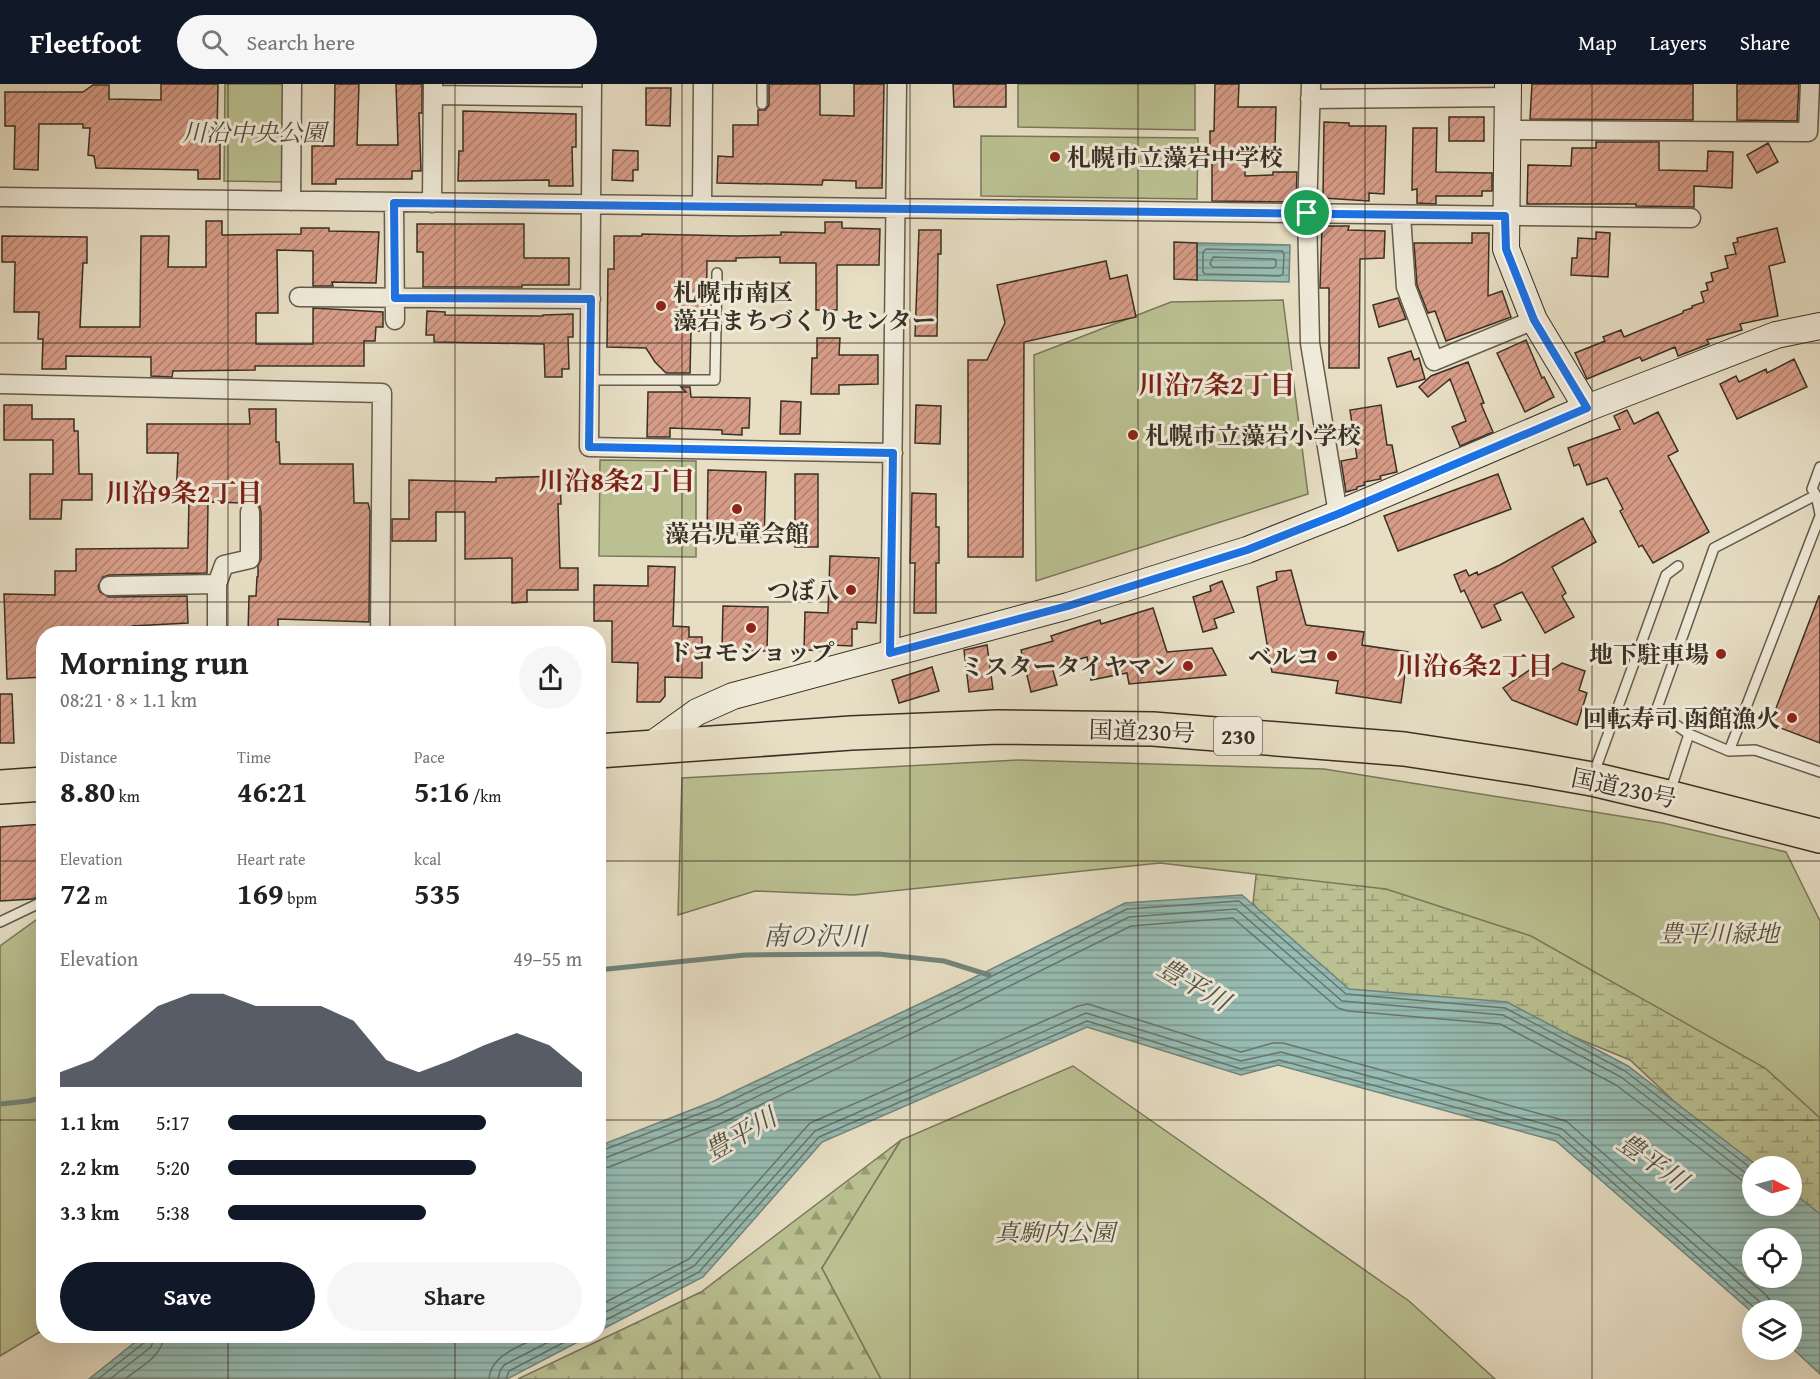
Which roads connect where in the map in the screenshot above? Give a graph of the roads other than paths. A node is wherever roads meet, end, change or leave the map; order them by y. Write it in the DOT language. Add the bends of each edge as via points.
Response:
graph roads {
  1 [pos="292,84"];
  2 [pos="703,84"];
  3 [pos="762,84"];
  4 [pos="897,84"];
  5 [pos="1810,84"];
  6 [pos="433,90"];
  7 [pos="1508,90"];
  8 [pos="592,91"];
  9 [pos="1311,91"];
  10 [pos="762,104"];
  11 [pos="1508,130"];
  12 [pos="0,197"];
  13 [pos="291,201"];
  14 [pos="394,203"];
  15 [pos="432,203"];
  16 [pos="592,205"];
  17 [pos="702,206"];
  18 [pos="896,209"];
  19 [pos="1307,213"];
  20 [pos="1401,216"];
  21 [pos="1505,216"];
  22 [pos="1691,218"];
  23 [pos="717,273"];
  24 [pos="299,297"];
  25 [pos="395,298"];
  26 [pos="591,299"];
  27 [pos="396,320"];
  28 [pos="1534,320"];
  29 [pos="1820,326"];
  30 [pos="590,380"];
  31 [pos="0,384"];
  32 [pos="1587,408"];
  33 [pos="893,453"];
  34 [pos="1820,467"];
  35 [pos="1814,492"];
  36 [pos="250,512"];
  37 [pos="1338,514"];
  38 [pos="1820,515"];
  39 [pos="1678,566"];
  40 [pos="217,584"];
  41 [pos="110,586"];
  42 [pos="217,626"];
  43 [pos="380,626"];
  44 [pos="890,653"];
  45 [pos="1689,735"];
  46 [pos="647,748"];
  47 [pos="606,751"];
  48 [pos="1730,751"];
  49 [pos="1820,772"];
  50 [pos="1592,779"];
  51 [pos="36,785"];
  52 [pos="0,787"];
  53 [pos="1668,797"];
  54 [pos="1820,836"];
  55 [pos="36,905"];
  56 [pos="0,922"];
  1 -- 13 [label="street"];
  2 -- 17 [label="street"];
  3 -- 10 [label="lane"];
  4 -- 18 [label="street"];
  5 -- 11 [label="street" via="1808,132"];
  6 -- 8 [label="street"];
  6 -- 15 [label="street"];
  7 -- 9 [label="street"];
  7 -- 11 [label="street"];
  8 -- 16 [label="street"];
  9 -- 19 [label="street"];
  11 -- 21 [label="street"];
  12 -- 13 [label="street"];
  13 -- 14 [label="street"];
  14 -- 15 [label="street"];
  14 -- 25 [label="street"];
  15 -- 16 [label="street"];
  16 -- 17 [label="street"];
  16 -- 26 [label="street"];
  17 -- 18 [label="street"];
  18 -- 19 [label="street"];
  18 -- 33 [label="street"];
  19 -- 20 [label="street"];
  19 -- 37 [label="street" via="1310,343"];
  20 -- 21 [label="street"];
  20 -- 28 [label="street" via="1406,287 1434,361"];
  21 -- 22 [label="street"];
  21 -- 28 [label="street" via="1506,249"];
  23 -- 30 [label="lane" via="715,380"];
  24 -- 25 [label="street"];
  25 -- 26 [label="street"];
  25 -- 27 [label="street"];
  26 -- 30 [label="street"];
  28 -- 32 [label="street"];
  29 -- 32 [label="street" via="1776,335"];
  30 -- 33 [label="street" via="589,447"];
  31 -- 43 [label="street" via="382,393"];
  32 -- 37 [label="street"];
  33 -- 44 [label="street"];
  34 -- 35 [label="lane"];
  35 -- 38 [label="lane"];
  35 -- 45 [label="lane" via="1714,548 1656,711"];
  36 -- 40 [label="street" via="250,559 225,565"];
  37 -- 44 [label="street" via="1247,550 1068,606"];
  38 -- 48 [label="lane"];
  39 -- 50 [label="lane" via="1666,574"];
  40 -- 41 [label="street"];
  40 -- 42 [label="street"];
  44 -- 46 [label="street" via="733,696 697,712"];
  45 -- 48 [label="lane"];
  45 -- 53 [label="lane"];
  46 -- 47 [label="highway, 国道230号 / 230"];
  46 -- 50 [label="highway, 国道230号 / 230" via="998,728 1153,729 1404,750"];
  48 -- 49 [label="lane" via="1755,750"];
  50 -- 53 [label="highway, 国道230号 / 230"];
  51 -- 52 [label="highway"];
  53 -- 54 [label="highway, 国道230号 / 230"];
  55 -- 56 [label="lane"];
}
